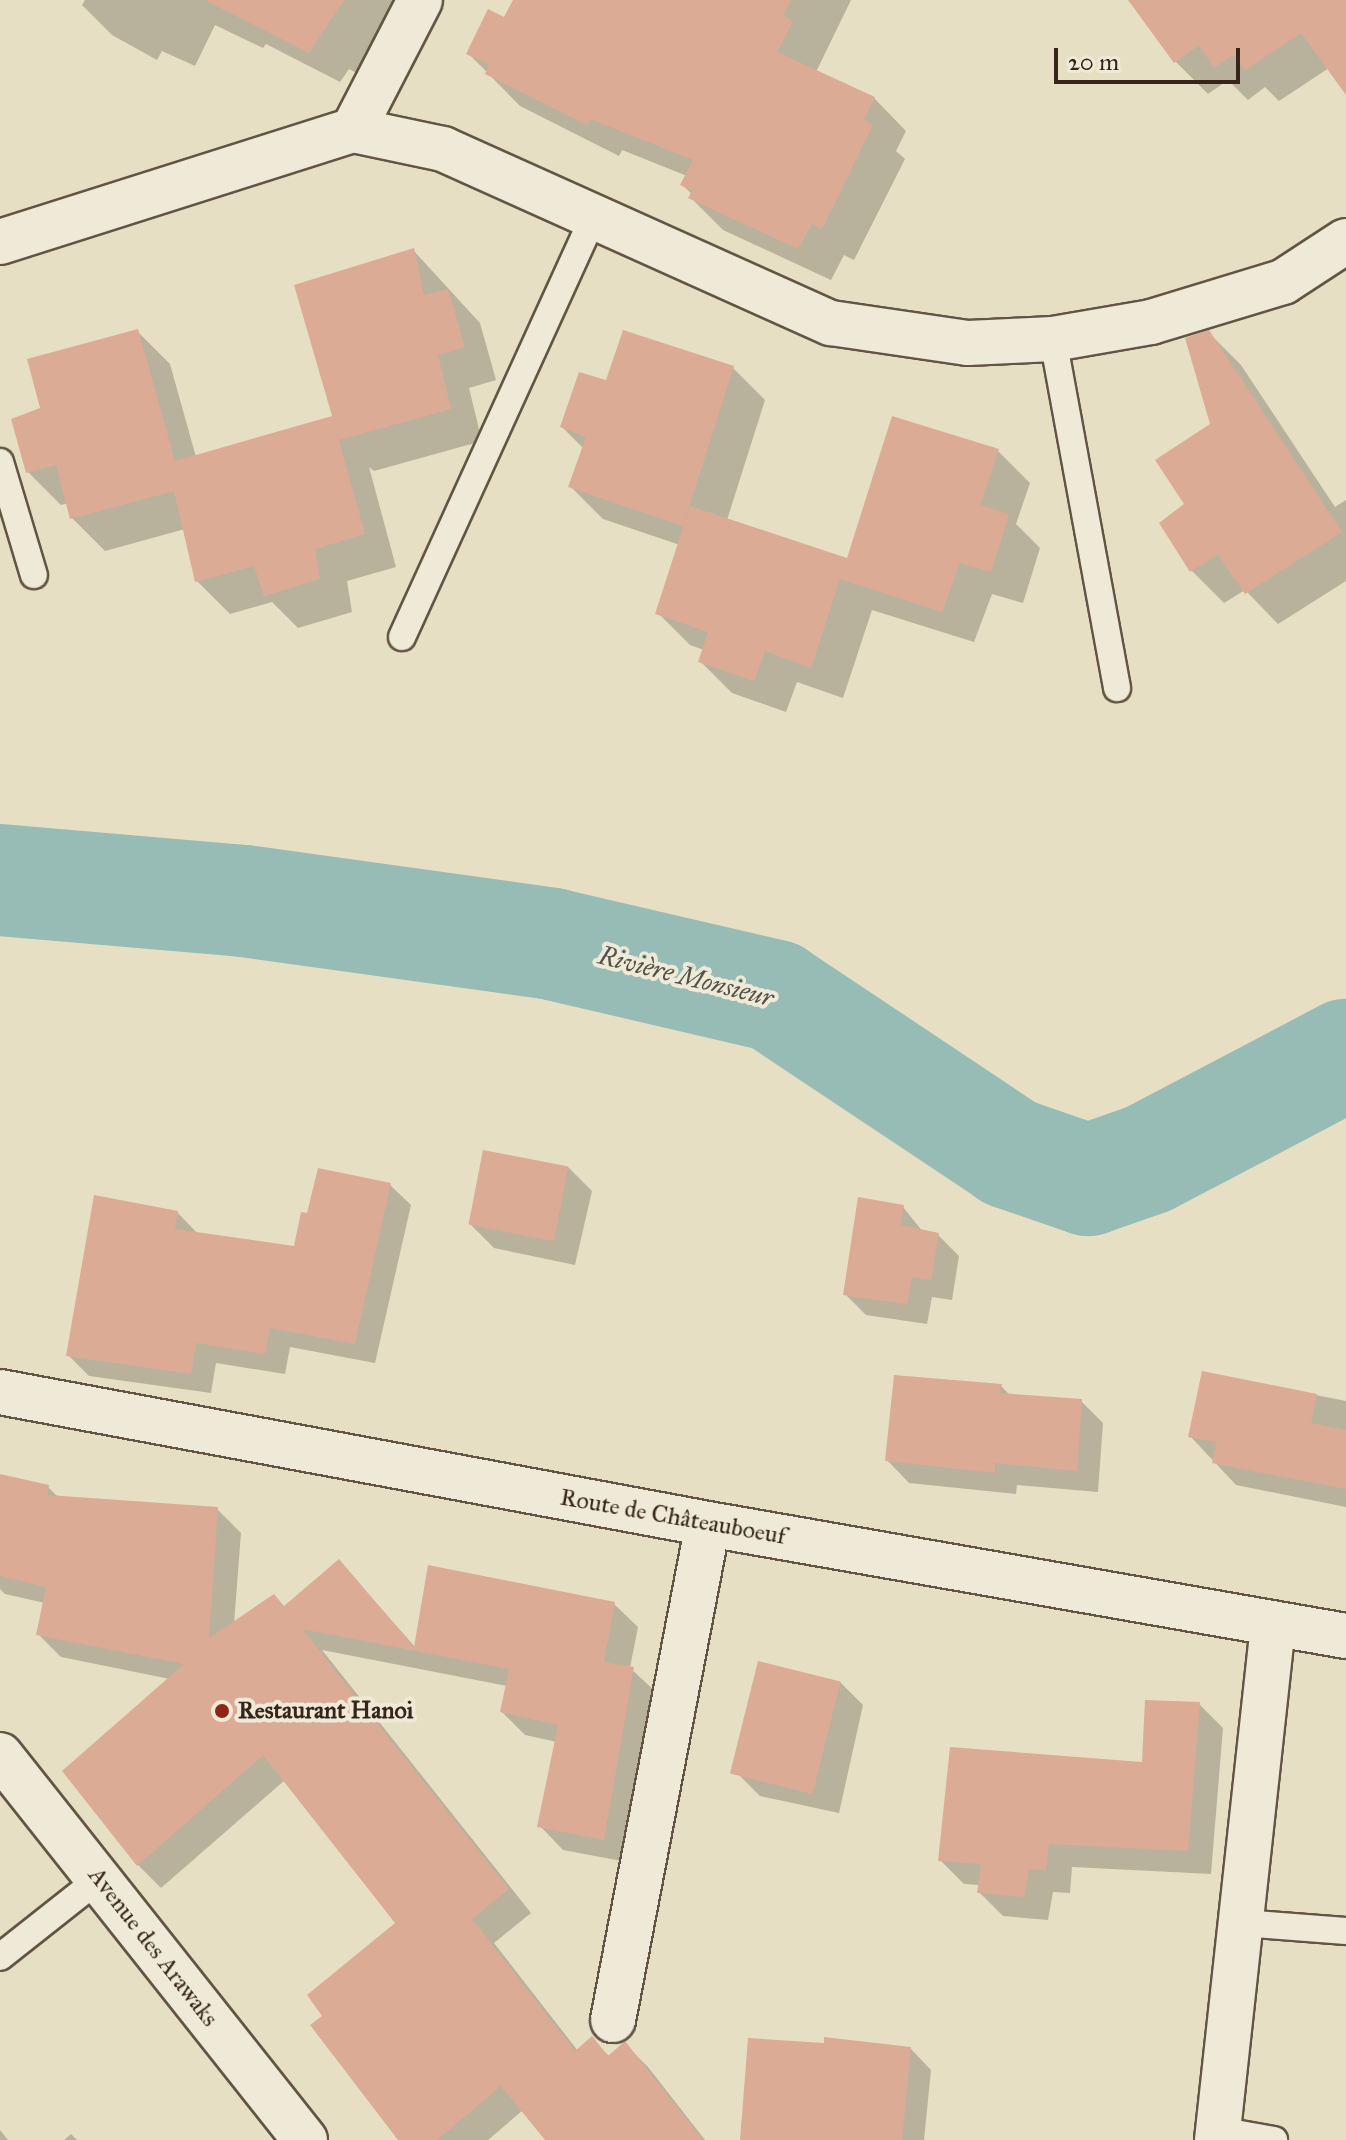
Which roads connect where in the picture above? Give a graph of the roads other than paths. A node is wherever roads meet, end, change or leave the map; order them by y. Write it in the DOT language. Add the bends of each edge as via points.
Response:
graph roads {
  1 [pos="420,0"];
  2 [pos="353,130"];
  3 [pos="594,216"];
  4 [pos="1346,241"];
  5 [pos="0,242"];
  6 [pos="1053,339"];
  7 [pos="0,462"];
  8 [pos="34,575"];
  9 [pos="402,637"];
  10 [pos="1117,688"];
  11 [pos="0,1392"];
  12 [pos="708,1524"];
  13 [pos="1273,1625"];
  14 [pos="1346,1636"];
  15 [pos="0,1755"];
  16 [pos="100,1878"];
  17 [pos="1242,1923"];
  18 [pos="1346,1931"];
  19 [pos="0,1957"];
  20 [pos="613,2020"];
  21 [pos="1218,2135"];
  22 [pos="305,2140"];
  23 [pos="1274,2140"];
  1 -- 2 [label="street"];
  2 -- 3 [label="street" via="443,149"];
  2 -- 5 [label="street"];
  3 -- 6 [label="street" via="831,323 968,343"];
  3 -- 9 [label="lane"];
  4 -- 6 [label="street" via="1283,282 1151,322"];
  6 -- 10 [label="lane"];
  7 -- 8 [label="lane"];
  11 -- 12 [label="street, Route de Châteauboeuf"];
  12 -- 13 [label="street, Route de Châteauboeuf"];
  12 -- 20 [label="street"];
  13 -- 14 [label="street, Route de Châteauboeuf"];
  13 -- 17 [label="street"];
  15 -- 16 [label="street, Avenue des Arawaks"];
  16 -- 19 [label="lane"];
  16 -- 22 [label="street, Avenue des Arawaks"];
  17 -- 18 [label="lane"];
  17 -- 21 [label="street"];
  21 -- 23 [label="lane"];
}
